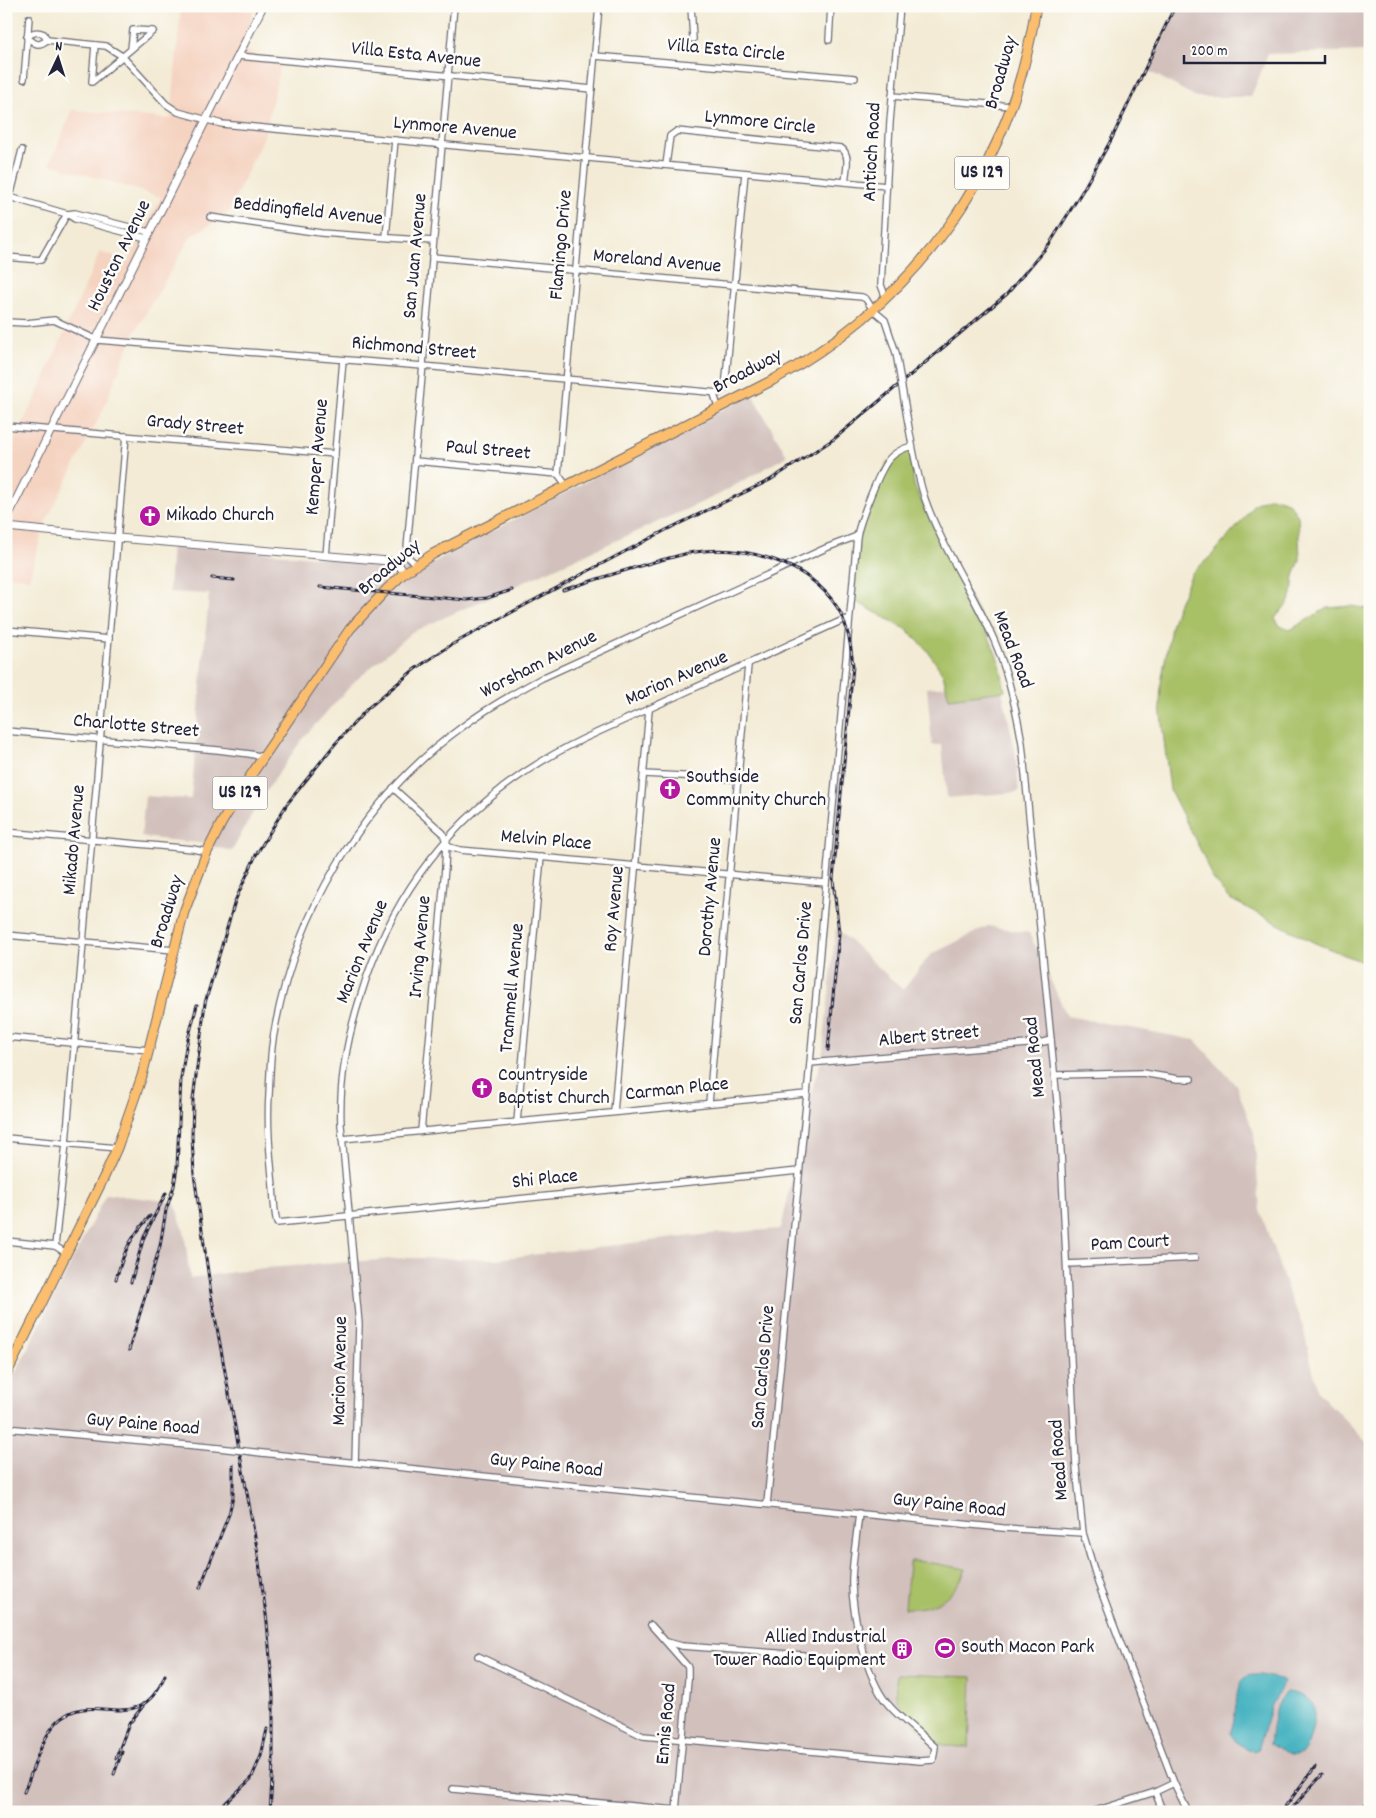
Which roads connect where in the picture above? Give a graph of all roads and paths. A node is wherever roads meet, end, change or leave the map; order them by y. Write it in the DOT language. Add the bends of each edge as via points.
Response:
graph roads {
  1 [pos="263,6"];
  2 [pos="454,6"];
  3 [pos="599,6"];
  4 [pos="691,6"];
  5 [pos="831,6"];
  6 [pos="900,6"];
  7 [pos="1036,6"];
  8 [pos="29,18"];
  9 [pos="27,37"];
  10 [pos="693,39"];
  11 [pos="47,40"];
  12 [pos="829,40"];
  13 [pos="96,45"];
  14 [pos="131,49"];
  15 [pos="122,56"];
  16 [pos="238,56"];
  17 [pos="595,56"];
  18 [pos="448,76"];
  19 [pos="855,78"];
  20 [pos="24,79"];
  21 [pos="592,90"];
  22 [pos="892,96"];
  23 [pos="1011,106"];
  24 [pos="206,119"];
  25 [pos="395,140"];
  26 [pos="442,145"];
  27 [pos="22,150"];
  28 [pos="586,158"];
  29 [pos="666,165"];
  30 [pos="745,173"];
  31 [pos="845,182"];
  32 [pos="887,186"];
  33 [pos="8,196"];
  34 [pos="67,214"];
  35 [pos="210,217"];
  36 [pos="148,235"];
  37 [pos="386,237"];
  38 [pos="433,240"];
  39 [pos="6,257"];
  40 [pos="432,257"];
  41 [pos="576,270"];
  42 [pos="734,285"];
  43 [pos="886,298"];
  44 [pos="873,310"];
  45 [pos="6,322"];
  46 [pos="97,340"];
  47 [pos="343,360"];
  48 [pos="423,366"];
  49 [pos="566,380"];
  50 [pos="714,394"];
  51 [pos="718,407"];
  52 [pos="6,426"];
  53 [pos="52,430"];
  54 [pos="126,436"];
  55 [pos="912,446"];
  56 [pos="335,454"];
  57 [pos="414,461"];
  58 [pos="558,474"];
  59 [pos="566,485"];
  60 [pos="6,520"];
  61 [pos="6,527"];
  62 [pos="856,536"];
  63 [pos="118,538"];
  64 [pos="326,556"];
  65 [pos="417,564"];
  66 [pos="404,573"];
  67 [pos="849,619"];
  68 [pos="6,630"];
  69 [pos="109,639"];
  70 [pos="748,665"];
  71 [pos="649,710"];
  72 [pos="6,732"];
  73 [pos="100,740"];
  74 [pos="263,757"];
  75 [pos="644,774"];
  76 [pos="738,779"];
  77 [pos="393,788"];
  78 [pos="6,832"];
  79 [pos="92,840"];
  80 [pos="446,842"];
  81 [pos="207,852"];
  82 [pos="541,857"];
  83 [pos="636,866"];
  84 [pos="730,874"];
  85 [pos="826,883"];
  86 [pos="6,935"];
  87 [pos="83,942"];
  88 [pos="174,950"];
  89 [pos="6,1036"];
  90 [pos="1051,1040"];
  91 [pos="75,1042"];
  92 [pos="149,1050"];
  93 [pos="810,1064"];
  94 [pos="1054,1075"];
  95 [pos="1191,1079"];
  96 [pos="806,1094"];
  97 [pos="709,1102"];
  98 [pos="614,1112"];
  99 [pos="518,1122"];
  100 [pos="421,1131"];
  101 [pos="6,1138"];
  102 [pos="342,1139"];
  103 [pos="66,1143"];
  104 [pos="117,1148"];
  105 [pos="799,1171"];
  106 [pos="350,1216"];
  107 [pos="294,1221"];
  108 [pos="6,1241"];
  109 [pos="56,1246"];
  110 [pos="66,1253"];
  111 [pos="1195,1258"];
  112 [pos="1067,1264"];
  113 [pos="6,1375"];
  114 [pos="6,1428"];
  115 [pos="356,1463"];
  116 [pos="767,1504"];
  117 [pos="859,1513"];
  118 [pos="1083,1533"];
  119 [pos="651,1625"];
  120 [pos="665,1641"];
  121 [pos="478,1656"];
  122 [pos="803,1656"];
  123 [pos="682,1740"];
  124 [pos="1174,1783"];
  125 [pos="453,1789"];
  126 [pos="1155,1792"];
  127 [pos="676,1810"];
  128 [pos="696,1812"];
  129 [pos="1092,1812"];
  130 [pos="1163,1812"];
  131 [pos="1188,1812"];
  1 -- 16 [label="street, Houston Avenue"];
  2 -- 18 [label="street, San Juan Avenue"];
  3 -- 17 [label="street, Flamingo Drive"];
  4 -- 10 [label="street"];
  5 -- 12 [label="street"];
  6 -- 22 [label="street, Antioch Road"];
  7 -- 23 [label="main road, Broadway / US 129" via="1024,68"];
  8 -- 9 [label="street"];
  9 -- 11 [label="street, Lynmore Avenue" via="35,44"];
  9 -- 11 [label="street, Lynmore Avenue" via="39,32"];
  9 -- 20 [label="street"];
  11 -- 13 [label="street, Lynmore Avenue"];
  13 -- 15 [label="street, Lynmore Avenue" via="106,46"];
  13 -- 15 [label="street" via="92,82"];
  14 -- 15 [label="street"];
  15 -- 24 [label="street, Lynmore Avenue" via="166,104 178,112"];
  16 -- 18 [label="street, Villa Esta Avenue"];
  16 -- 24 [label="street, Houston Avenue"];
  17 -- 19 [label="street, Villa Esta Circle"];
  17 -- 21 [label="street, Flamingo Drive"];
  18 -- 21 [label="street, Villa Esta Avenue"];
  18 -- 26 [label="street, San Juan Avenue"];
  21 -- 28 [label="street, Flamingo Drive"];
  22 -- 23 [label="street"];
  22 -- 32 [label="street, Antioch Road"];
  23 -- 43 [label="main road, Broadway / US 129" via="993,151 959,212 918,265"];
  24 -- 25 [label="street, Lynmore Avenue" via="222,124"];
  24 -- 36 [label="street, Houston Avenue"];
  25 -- 26 [label="street, Lynmore Avenue"];
  25 -- 37 [label="street"];
  26 -- 28 [label="street, Lynmore Avenue"];
  26 -- 38 [label="street, San Juan Avenue"];
  27 -- 33 [label="street"];
  28 -- 29 [label="street, Lynmore Avenue"];
  28 -- 41 [label="street, Flamingo Drive"];
  29 -- 30 [label="street, Lynmore Avenue"];
  29 -- 31 [label="street, Lynmore Circle" via="670,136 677,131 841,148 846,154"];
  30 -- 31 [label="street, Lynmore Avenue"];
  30 -- 42 [label="street"];
  31 -- 32 [label="street, Lynmore Avenue"];
  32 -- 43 [label="street, Antioch Road" via="880,285"];
  33 -- 34 [label="street"];
  34 -- 36 [label="street" via="75,219"];
  34 -- 39 [label="street" via="43,259"];
  35 -- 37 [label="street, Beddingfield Avenue" via="305,231"];
  36 -- 46 [label="street, Houston Avenue"];
  37 -- 38 [label="street, Beddingfield Avenue"];
  38 -- 40 [label="street, San Juan Avenue"];
  40 -- 41 [label="street, Moreland Avenue"];
  40 -- 48 [label="street, San Juan Avenue"];
  41 -- 42 [label="street, Moreland Avenue"];
  41 -- 49 [label="street, Flamingo Drive"];
  42 -- 44 [label="street, Moreland Avenue" via="862,297"];
  42 -- 50 [label="street" via="725,388"];
  43 -- 44 [label="main road, Broadway / US 129"];
  44 -- 51 [label="main road, Broadway / US 129" via="798,366"];
  44 -- 55 [label="street, Mead Road, bridge" via="885,320 896,353"];
  45 -- 46 [label="street" via="54,320"];
  46 -- 47 [label="street, Richmond Street"];
  46 -- 53 [label="street, Houston Avenue"];
  47 -- 48 [label="street, Richmond Street"];
  47 -- 56 [label="street, Kemper Avenue"];
  48 -- 49 [label="street, Richmond Street"];
  48 -- 57 [label="street, San Juan Avenue"];
  49 -- 50 [label="street, Richmond Street"];
  49 -- 58 [label="street, Flamingo Drive"];
  50 -- 51 [label="street"];
  51 -- 59 [label="main road, Broadway / US 129"];
  52 -- 53 [label="street, Grady Street"];
  53 -- 54 [label="street, Grady Street"];
  53 -- 60 [label="street, Houston Avenue"];
  54 -- 56 [label="street, Grady Street"];
  54 -- 63 [label="street, Mikado Avenue"];
  55 -- 62 [label="street, San Carlos Drive" via="889,459 860,520"];
  55 -- 90 [label="street, Mead Road" via="917,475 928,507 994,640 1015,703 1022,743"];
  56 -- 64 [label="street, Kemper Avenue"];
  57 -- 58 [label="street, Paul Street"];
  57 -- 65 [label="street, San Juan Avenue" via="407,554"];
  58 -- 59 [label="street"];
  59 -- 65 [label="main road, Broadway / US 129"];
  61 -- 63 [label="street"];
  62 -- 67 [label="street, San Carlos Drive"];
  62 -- 77 [label="street, Worsham Avenue" via="508,696 461,727"];
  63 -- 64 [label="street"];
  63 -- 69 [label="street, Mikado Avenue"];
  64 -- 66 [label="street" via="395,562"];
  65 -- 66 [label="main road, Broadway / US 129"];
  66 -- 74 [label="main road, Broadway / US 129" via="350,629"];
  67 -- 70 [label="street, Marion Avenue"];
  67 -- 85 [label="street, San Carlos Drive"];
  68 -- 69 [label="street"];
  69 -- 73 [label="street, Mikado Avenue"];
  70 -- 71 [label="street, Marion Avenue"];
  70 -- 76 [label="street, Dorothy Avenue"];
  71 -- 75 [label="street, Roy Avenue"];
  71 -- 80 [label="street, Marion Avenue" via="568,746 530,769 484,803"];
  72 -- 73 [label="street, Charlotte Street"];
  73 -- 74 [label="street, Charlotte Street"];
  73 -- 79 [label="street, Mikado Avenue"];
  74 -- 81 [label="main road, Broadway / US 129"];
  75 -- 76 [label="street"];
  75 -- 83 [label="street, Roy Avenue"];
  76 -- 84 [label="street, Dorothy Avenue"];
  77 -- 80 [label="street" via="443,833"];
  77 -- 107 [label="street, Worsham Avenue" via="332,874 303,933 281,1000 272,1052 268,1140 278,1223"];
  78 -- 79 [label="street"];
  79 -- 81 [label="street"];
  79 -- 87 [label="street, Mikado Avenue"];
  80 -- 82 [label="street, Melvin Place" via="455,849"];
  80 -- 100 [label="street, Irving Avenue"];
  80 -- 102 [label="street, Marion Avenue" via="407,890 386,928 365,982 354,1016 343,1075"];
  81 -- 88 [label="main road, Broadway / US 129" via="184,912"];
  82 -- 83 [label="street, Melvin Place"];
  82 -- 99 [label="street, Trammell Avenue"];
  83 -- 84 [label="street, Melvin Place"];
  83 -- 98 [label="street, Roy Avenue"];
  84 -- 85 [label="street, Melvin Place"];
  84 -- 97 [label="street, Dorothy Avenue"];
  85 -- 93 [label="street, San Carlos Drive"];
  86 -- 87 [label="street"];
  87 -- 88 [label="street"];
  87 -- 91 [label="street, Mikado Avenue"];
  88 -- 92 [label="main road, Broadway / US 129"];
  89 -- 91 [label="street"];
  90 -- 93 [label="street, Albert Street"];
  90 -- 94 [label="street, Mead Road"];
  91 -- 92 [label="street"];
  91 -- 103 [label="street, Mikado Avenue"];
  92 -- 104 [label="main road, Broadway / US 129"];
  93 -- 96 [label="street, San Carlos Drive"];
  94 -- 95 [label="street" via="1142,1073"];
  94 -- 112 [label="street, Mead Road"];
  96 -- 97 [label="street, Carman Place"];
  96 -- 105 [label="street, San Carlos Drive"];
  97 -- 98 [label="street, Carman Place"];
  98 -- 99 [label="street, Carman Place"];
  99 -- 100 [label="street, Carman Place"];
  100 -- 102 [label="street, Carman Place"];
  101 -- 103 [label="street"];
  102 -- 106 [label="street, Marion Avenue"];
  103 -- 104 [label="street"];
  103 -- 109 [label="street, Mikado Avenue"];
  104 -- 110 [label="main road, Broadway / US 129"];
  105 -- 106 [label="street, Shi Place"];
  105 -- 116 [label="street, San Carlos Drive"];
  106 -- 107 [label="street, Shi Place"];
  106 -- 115 [label="street, Marion Avenue" via="359,1339"];
  108 -- 109 [label="street"];
  109 -- 110 [label="street"];
  110 -- 113 [label="main road, Broadway / US 129"];
  111 -- 112 [label="street, Pam Court"];
  112 -- 118 [label="street, Mead Road" via="1076,1466"];
  114 -- 115 [label="street, Guy Paine Road, bridge"];
  115 -- 116 [label="street, Guy Paine Road"];
  116 -- 117 [label="street, Guy Paine Road"];
  117 -- 118 [label="street, Guy Paine Road"];
  117 -- 123 [label="street" via="853,1598 871,1674 886,1702 935,1747 933,1760"];
  118 -- 124 [label="street, Mead Road" via="1098,1582"];
  119 -- 120 [label="street, Ennis Road"];
  120 -- 122 [label="street" via="682,1646"];
  120 -- 123 [label="street, Ennis Road" via="688,1667"];
  121 -- 123 [label="street" via="643,1736"];
  123 -- 127 [label="street, Ennis Road"];
  124 -- 126 [label="street"];
  124 -- 131 [label="street, Mead Road"];
  125 -- 127 [label="street"];
  126 -- 129 [label="street"];
  126 -- 130 [label="street"];
  127 -- 128 [label="street"];
}
